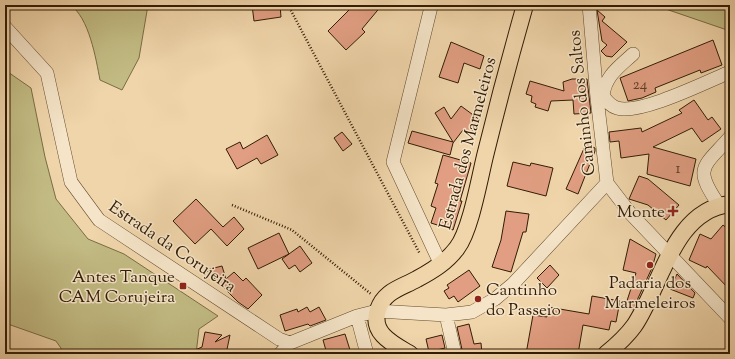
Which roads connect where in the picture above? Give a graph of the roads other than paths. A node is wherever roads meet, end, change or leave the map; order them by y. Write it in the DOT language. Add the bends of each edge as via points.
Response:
graph roads {
  1 [pos="525,5"];
  2 [pos="589,5"];
  3 [pos="431,7"];
  4 [pos="5,28"];
  5 [pos="633,54"];
  6 [pos="730,72"];
  7 [pos="600,97"];
  8 [pos="730,137"];
  9 [pos="607,182"];
  10 [pos="724,205"];
  11 [pos="670,254"];
  12 [pos="435,268"];
  13 [pos="379,307"];
  14 [pos="446,315"];
  15 [pos="356,316"];
  16 [pos="730,318"];
  17 [pos="290,343"];
  18 [pos="280,354"];
  19 [pos="367,354"];
  20 [pos="410,354"];
  21 [pos="455,354"];
  22 [pos="606,354"];
  1 -- 12 [label="main road, Estrada dos Marmeleiros" via="468,222 458,248"];
  2 -- 7 [label="street, Caminho dos Saltos"];
  3 -- 12 [label="street" via="393,162"];
  4 -- 17 [label="street, Estrada da Corujeira" via="47,73 71,182 99,220 279,340"];
  5 -- 7 [label="street" via="609,76"];
  6 -- 7 [label="street" via="640,108 616,108"];
  7 -- 9 [label="street, Caminho dos Saltos"];
  8 -- 10 [label="street" via="706,162 703,174 705,183"];
  9 -- 11 [label="street, Caminho dos Saltos" via="630,213"];
  9 -- 14 [label="street" via="513,284 495,299 472,312"];
  10 -- 11 [label="main road" via="687,227"];
  11 -- 16 [label="street, Caminho dos Saltos"];
  11 -- 22 [label="main road" via="635,325 623,341"];
  12 -- 13 [label="main road, Estrada dos Marmeleiros" via="391,291"];
  13 -- 14 [label="street"];
  13 -- 15 [label="street"];
  13 -- 20 [label="main road" via="376,322 379,332"];
  14 -- 21 [label="street"];
  15 -- 17 [label="street"];
  15 -- 19 [label="street"];
  17 -- 18 [label="street"];
}
